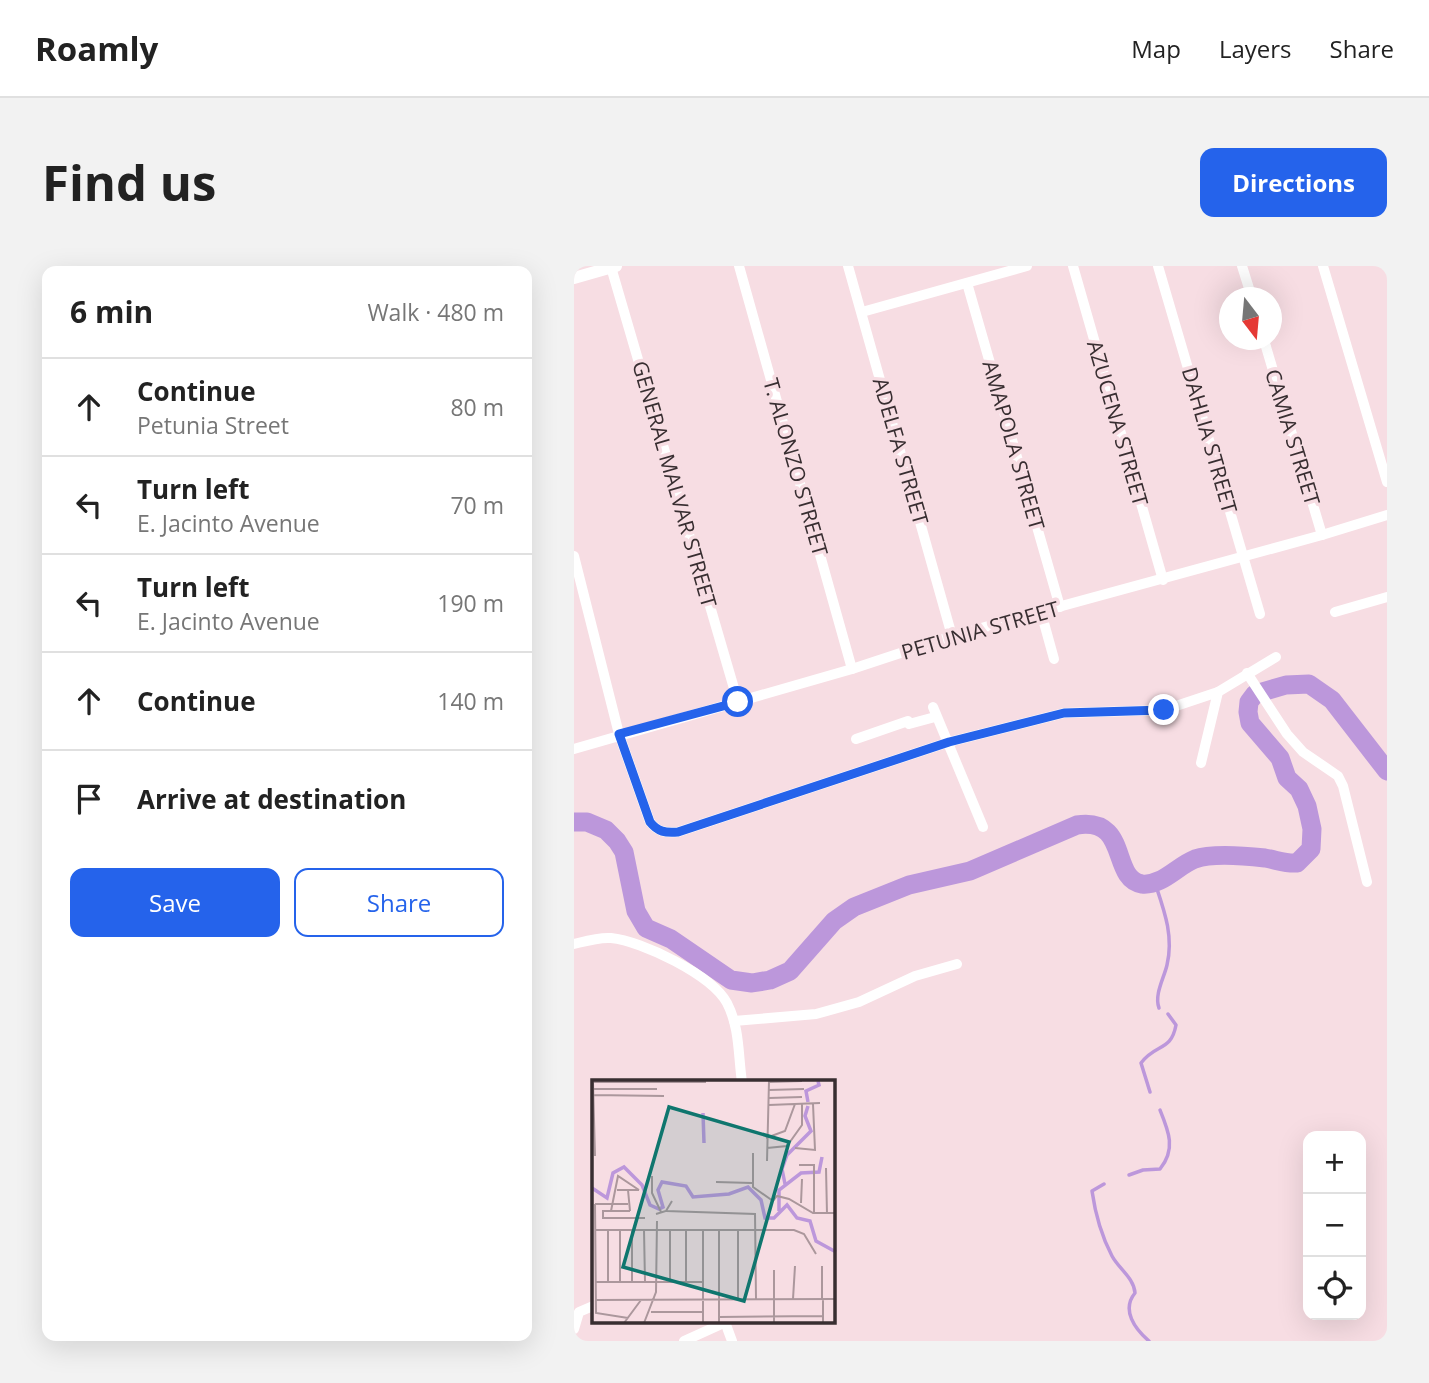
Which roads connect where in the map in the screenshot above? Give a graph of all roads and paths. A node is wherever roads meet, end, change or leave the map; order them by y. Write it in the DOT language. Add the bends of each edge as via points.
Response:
graph roads {
  1 [pos="739,266"];
  2 [pos="848,266"];
  3 [pos="1027,266"];
  4 [pos="1073,266"];
  5 [pos="1158,266"];
  6 [pos="1242,266"];
  7 [pos="1323,266"];
  8 [pos="613,267"];
  9 [pos="574,278"];
  10 [pos="967,283"];
  11 [pos="1249,287"];
  12 [pos="862,312"];
  13 [pos="1267,350"];
  14 [pos="1387,482"];
  15 [pos="1387,515"];
  16 [pos="1322,535"];
  17 [pos="574,556"];
  18 [pos="1244,556"];
  19 [pos="1163,580"];
  20 [pos="1387,597"];
  21 [pos="1060,607"];
  22 [pos="1041,612"];
  23 [pos="1335,612"];
  24 [pos="1261,614"];
  25 [pos="953,636"];
  26 [pos="1276,657"];
  27 [pos="1054,659"];
  28 [pos="852,669"];
  29 [pos="1247,673"];
  30 [pos="1217,692"];
  31 [pos="738,702"];
  32 [pos="619,734"];
  33 [pos="856,738"];
  34 [pos="949,742"];
  35 [pos="574,749"];
  36 [pos="1201,763"];
  37 [pos="983,827"];
  38 [pos="1367,882"];
  39 [pos="574,944"];
  40 [pos="957,964"];
  41 [pos="734,1021"];
  42 [pos="742,1080"];
  43 [pos="592,1306"];
  44 [pos="722,1324"];
  45 [pos="727,1324"];
  46 [pos="574,1329"];
  47 [pos="684,1341"];
  48 [pos="732,1341"];
  1 -- 28 [label="street, T. ALONZO STREET"];
  2 -- 12 [label="street, ADELFA STREET"];
  3 -- 10 [label="street"];
  4 -- 19 [label="street, AZUCENA STREET"];
  5 -- 18 [label="street, DAHLIA STREET"];
  6 -- 11 [label="street"];
  7 -- 14 [label="street"];
  8 -- 9 [label="street"];
  8 -- 31 [label="street, GENERAL MALVAR STREET"];
  10 -- 12 [label="street"];
  10 -- 21 [label="street, AMAPOLA STREET"];
  12 -- 25 [label="street, ADELFA STREET"];
  13 -- 16 [label="street, CAMIA STREET"];
  15 -- 16 [label="street, PETUNIA STREET"];
  16 -- 18 [label="street, PETUNIA STREET"];
  17 -- 32 [label="street"];
  18 -- 19 [label="street, PETUNIA STREET"];
  18 -- 24 [label="street, DAHLIA STREET"];
  19 -- 21 [label="street, PETUNIA STREET"];
  20 -- 23 [label="street"];
  21 -- 22 [label="street, PETUNIA STREET"];
  22 -- 25 [label="street, PETUNIA STREET"];
  22 -- 27 [label="street"];
  25 -- 28 [label="street, PETUNIA STREET"];
  26 -- 29 [label="street"];
  28 -- 31 [label="street, PETUNIA STREET"];
  29 -- 30 [label="street"];
  29 -- 38 [label="street" via="1296,745 1338,776"];
  30 -- 34 [label="street" via="1164,710 1064,713"];
  30 -- 36 [label="street"];
  31 -- 32 [label="street, PETUNIA STREET"];
  32 -- 34 [label="street" via="650,822 667,833"];
  32 -- 35 [label="street, PETUNIA STREET"];
  33 -- 34 [label="street" via="934,712"];
  34 -- 37 [label="street"];
  39 -- 41 [label="street" via="610,938 658,953 715,987"];
  40 -- 41 [label="street" via="816,1014"];
  41 -- 42 [label="street"];
  43 -- 46 [label="street" via="579,1312"];
  44 -- 47 [label="street"];
  45 -- 48 [label="street"];
}
